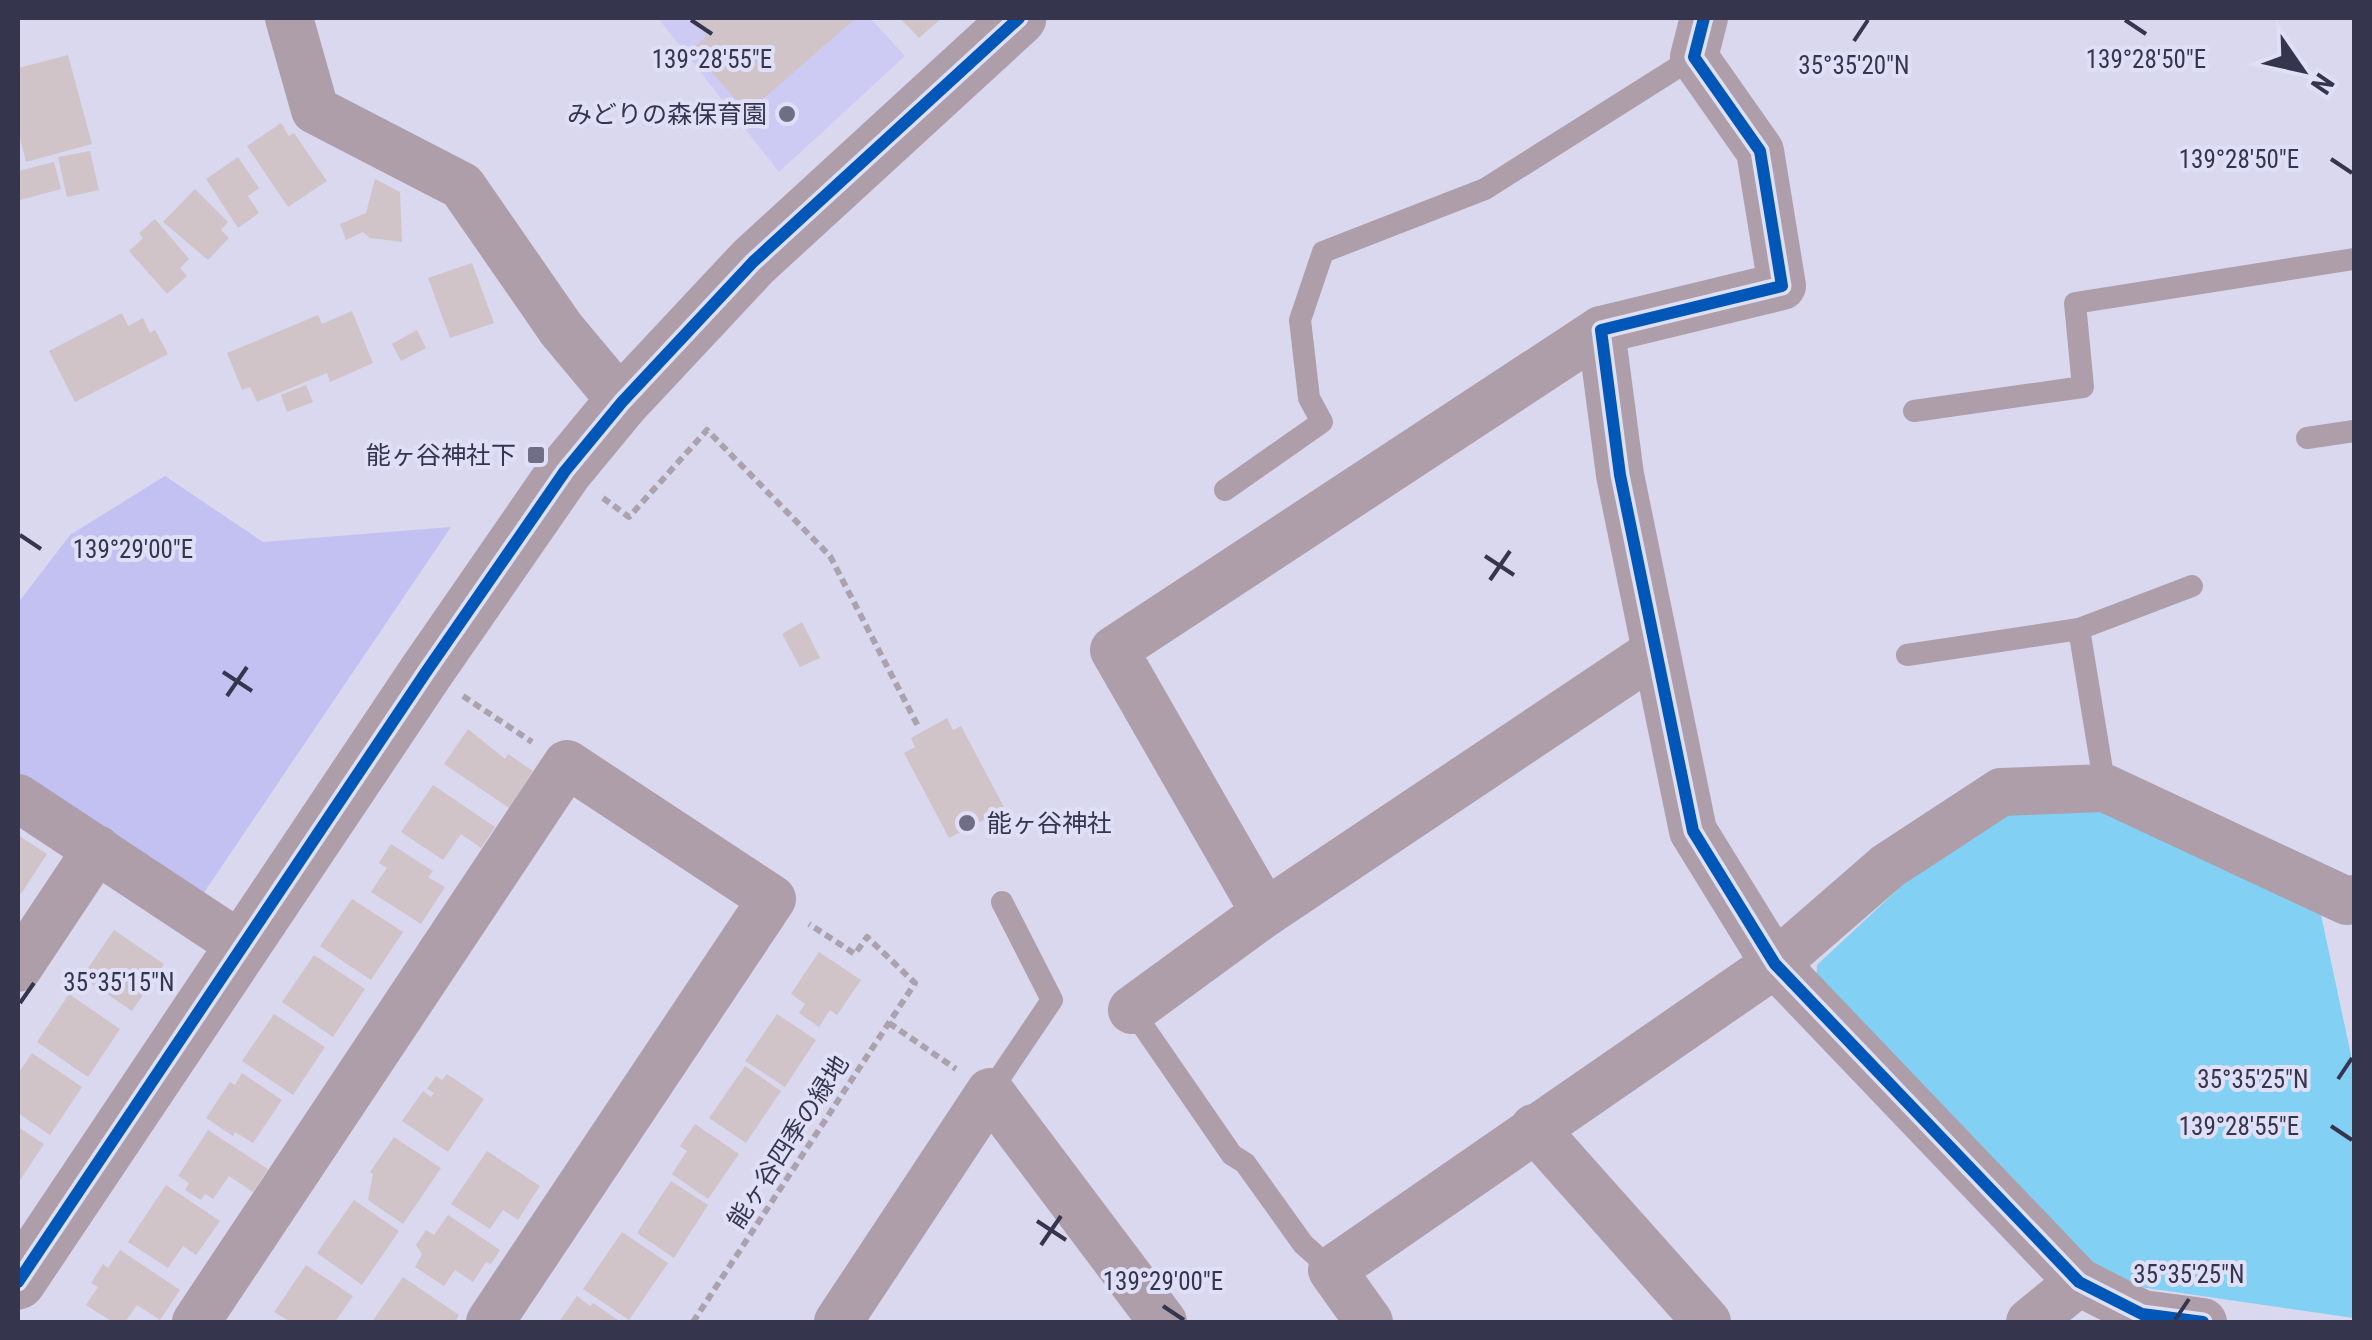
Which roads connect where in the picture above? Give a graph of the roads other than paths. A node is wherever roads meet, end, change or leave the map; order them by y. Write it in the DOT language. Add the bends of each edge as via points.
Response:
graph roads {
  1 [pos="289,18"];
  2 [pos="1018,18"];
  3 [pos="1699,37"];
  4 [pos="2354,260"];
  5 [pos="1601,330"];
  6 [pos="622,402"];
  7 [pos="1914,411"];
  8 [pos="2354,431"];
  9 [pos="2307,438"];
  10 [pos="1226,490"];
  11 [pos="2192,586"];
  12 [pos="2079,629"];
  13 [pos="1655,652"];
  14 [pos="1907,655"];
  15 [pos="2105,788"];
  16 [pos="18,798"];
  17 [pos="97,849"];
  18 [pos="2354,899"];
  19 [pos="1002,902"];
  20 [pos="1265,912"];
  21 [pos="242,946"];
  22 [pos="1775,964"];
  23 [pos="18,968"];
  24 [pos="1132,1010"];
  25 [pos="990,1092"];
  26 [pos="1534,1128"];
  27 [pos="1332,1270"];
  28 [pos="18,1282"];
  29 [pos="2079,1282"];
  30 [pos="1157,1320"];
  31 [pos="196,1322"];
  32 [pos="490,1322"];
  33 [pos="838,1322"];
  34 [pos="1369,1322"];
  35 [pos="1707,1322"];
  36 [pos="2030,1322"];
  37 [pos="2204,1322"];
  1 -- 6 [label="street" via="315,110 462,186"];
  2 -- 6 [label="street" via="753,262"];
  3 -- 5 [label="street" via="1760,151 1782,286"];
  3 -- 10 [label="lane" via="1485,190 1323,252 1300,320 1310,398 1322,422"];
  4 -- 7 [label="lane" via="2075,303 2083,388"];
  5 -- 13 [label="street" via="1620,475"];
  5 -- 20 [label="street" via="1114,650"];
  6 -- 21 [label="street" via="565,471"];
  8 -- 9 [label="lane"];
  11 -- 12 [label="lane"];
  12 -- 14 [label="lane"];
  12 -- 15 [label="lane"];
  13 -- 20 [label="street"];
  13 -- 22 [label="street" via="1693,831"];
  15 -- 18 [label="street" via="2346,901"];
  15 -- 22 [label="street" via="2001,792 1888,866"];
  16 -- 17 [label="street"];
  17 -- 21 [label="street"];
  17 -- 23 [label="street"];
  19 -- 25 [label="lane" via="1052,1000"];
  20 -- 24 [label="street"];
  21 -- 28 [label="street"];
  22 -- 26 [label="street"];
  22 -- 29 [label="street"];
  24 -- 27 [label="lane" via="1232,1154 1302,1244"];
  25 -- 30 [label="street"];
  25 -- 33 [label="street"];
  26 -- 27 [label="street"];
  26 -- 35 [label="street"];
  27 -- 34 [label="street"];
  29 -- 36 [label="street"];
  29 -- 37 [label="street" via="2142,1314"];
  31 -- 32 [label="street" via="567,764 772,900"];
}
